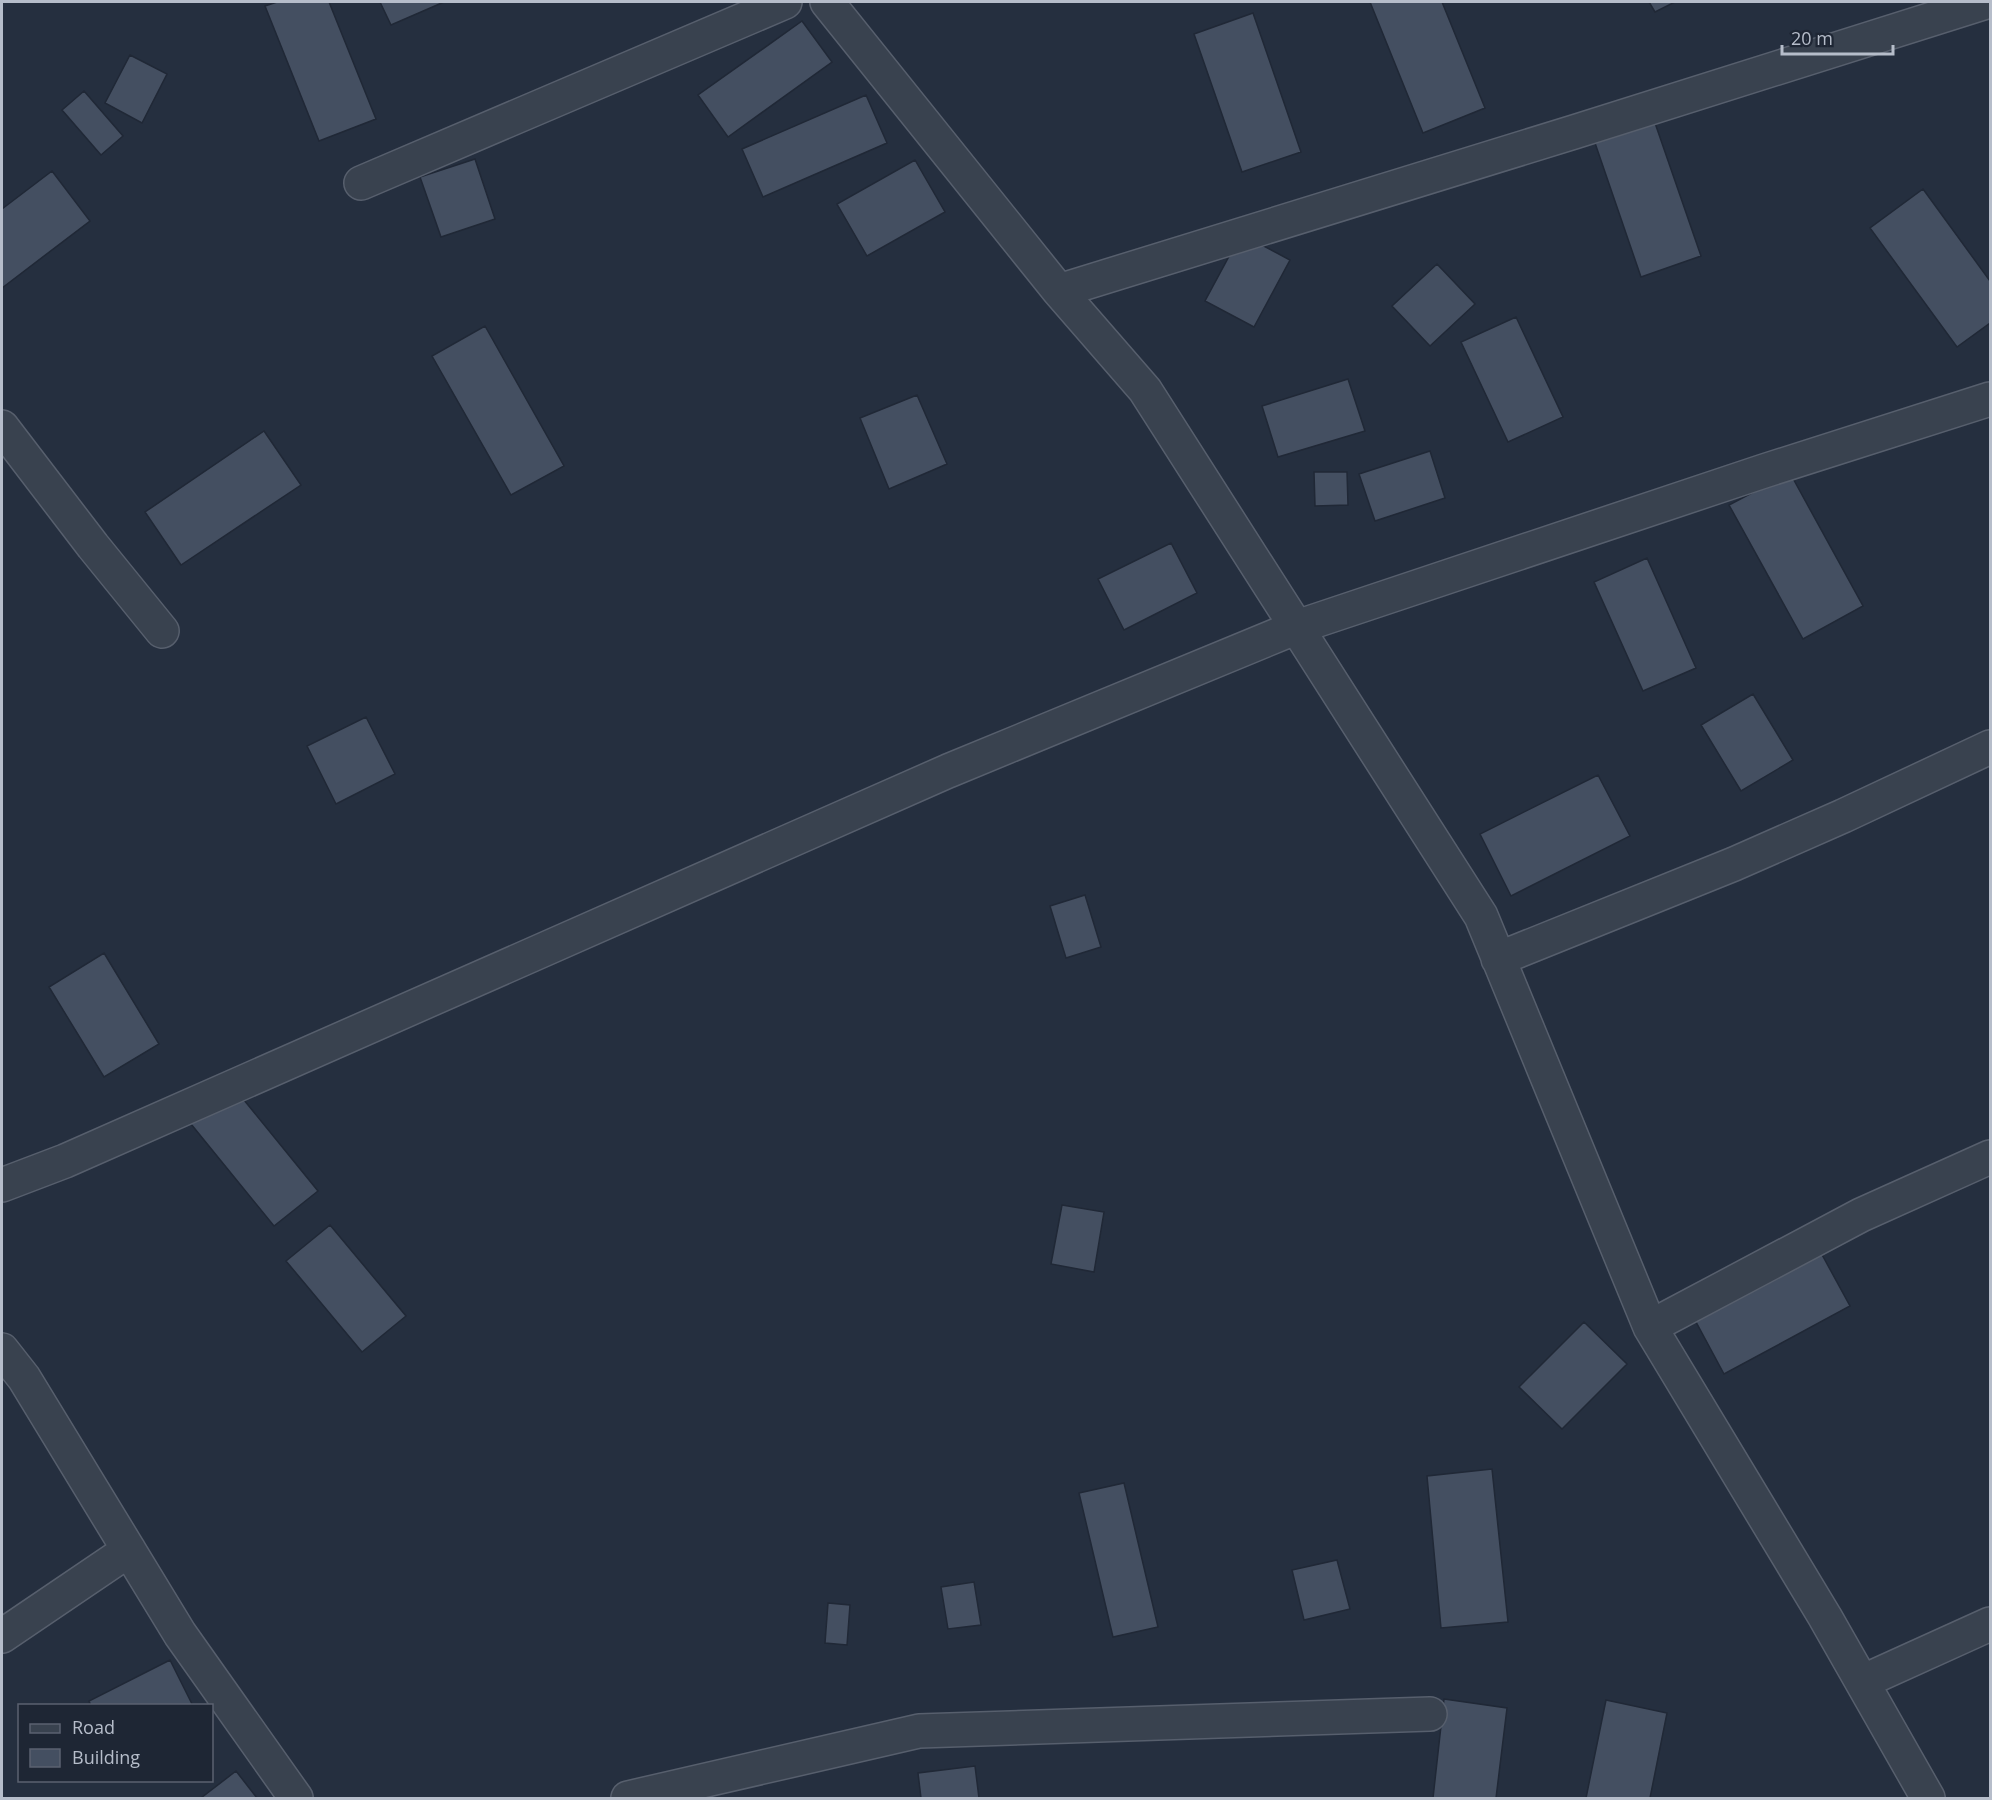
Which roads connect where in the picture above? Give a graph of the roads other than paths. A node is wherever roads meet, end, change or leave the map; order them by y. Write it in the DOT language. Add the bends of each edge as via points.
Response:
graph roads {
  1 [pos="784,2"];
  2 [pos="827,2"];
  3 [pos="1986,2"];
  4 [pos="362,183"];
  5 [pos="1059,291"];
  6 [pos="1990,399"];
  7 [pos="2,426"];
  8 [pos="1297,627"];
  9 [pos="162,631"];
  10 [pos="1990,747"];
  11 [pos="1498,959"];
  12 [pos="1990,1157"];
  13 [pos="2,1185"];
  14 [pos="1650,1327"];
  15 [pos="2,1350"];
  16 [pos="129,1550"];
  17 [pos="1990,1624"];
  18 [pos="2,1636"];
  19 [pos="1862,1682"];
  20 [pos="1430,1714"];
  21 [pos="296,1798"];
  22 [pos="628,1798"];
  23 [pos="1928,1798"];
  1 -- 4 [label="street"];
  2 -- 5 [label="street"];
  3 -- 5 [label="street"];
  5 -- 8 [label="street" via="1145,390"];
  6 -- 8 [label="street"];
  7 -- 9 [label="street"];
  8 -- 11 [label="street" via="1481,916"];
  8 -- 13 [label="street" via="948,771 66,1161"];
  10 -- 11 [label="street" via="1734,864"];
  11 -- 14 [label="street"];
  12 -- 14 [label="street" via="1861,1215"];
  14 -- 19 [label="street"];
  15 -- 16 [label="street" via="24,1378"];
  16 -- 18 [label="street"];
  16 -- 21 [label="street" via="180,1634"];
  17 -- 19 [label="street"];
  19 -- 23 [label="street"];
  20 -- 22 [label="street" via="919,1731"];
}
